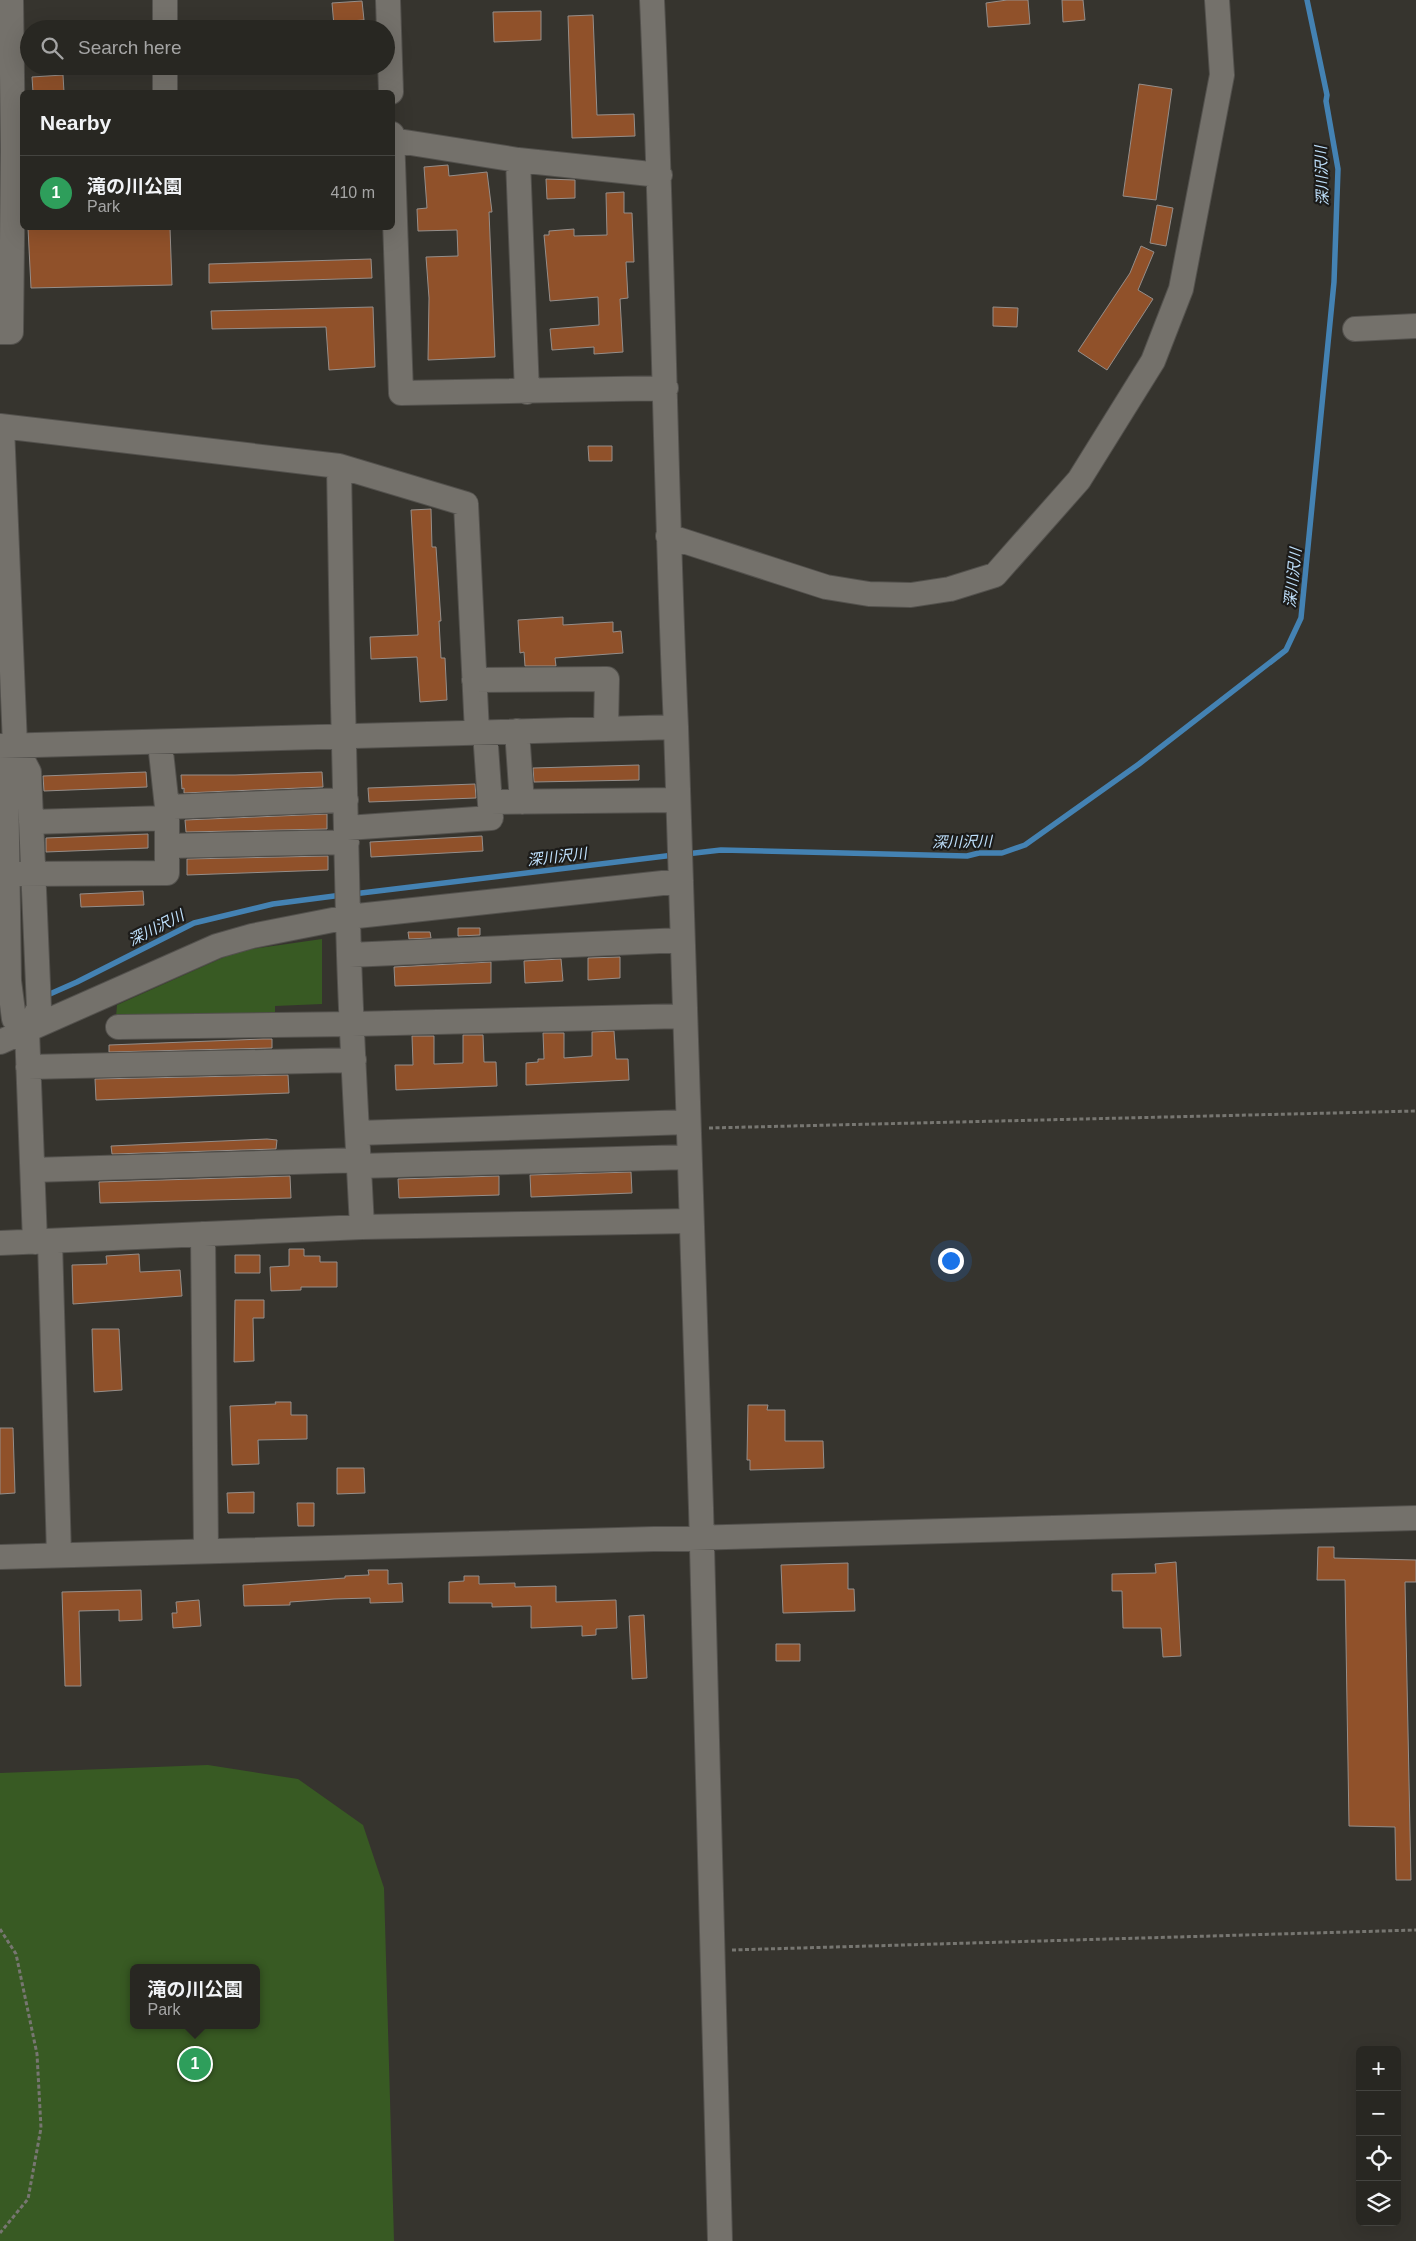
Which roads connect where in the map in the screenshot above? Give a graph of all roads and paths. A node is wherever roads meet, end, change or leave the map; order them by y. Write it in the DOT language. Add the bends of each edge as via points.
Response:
graph roads {
  1 [pos="11,0"];
  2 [pos="165,0"];
  3 [pos="388,0"];
  4 [pos="652,0"];
  5 [pos="1217,0"];
  6 [pos="165,20"];
  7 [pos="389,20"];
  8 [pos="165,75"];
  9 [pos="390,75"];
  10 [pos="165,90"];
  11 [pos="391,90"];
  12 [pos="395,140"];
  13 [pos="12,149"];
  14 [pos="518,160"];
  15 [pos="660,175"];
  16 [pos="395,212"];
  17 [pos="1416,326"];
  18 [pos="1355,330"];
  19 [pos="0,332"];
  20 [pos="666,388"];
  21 [pos="527,392"];
  22 [pos="1,426"];
  23 [pos="339,466"];
  24 [pos="668,536"];
  25 [pos="474,680"];
  26 [pos="676,727"];
  27 [pos="606,728"];
  28 [pos="517,731"];
  29 [pos="481,732"];
  30 [pos="342,737"];
  31 [pos="160,742"];
  32 [pos="7,745"];
  33 [pos="346,800"];
  34 [pos="678,800"];
  35 [pos="490,802"];
  36 [pos="522,802"];
  37 [pos="167,812"];
  38 [pos="31,822"];
  39 [pos="347,835"];
  40 [pos="167,846"];
  41 [pos="680,873"];
  42 [pos="7,874"];
  43 [pos="33,874"];
  44 [pos="348,902"];
  45 [pos="682,940"];
  46 [pos="350,955"];
  47 [pos="38,989"];
  48 [pos="12,1003"];
  49 [pos="685,1016"];
  50 [pos="353,1024"];
  51 [pos="118,1027"];
  52 [pos="0,1042"];
  53 [pos="354,1060"];
  54 [pos="28,1067"];
  55 [pos="1416,1111"];
  56 [pos="688,1125"];
  57 [pos="358,1134"];
  58 [pos="688,1157"];
  59 [pos="359,1163"];
  60 [pos="32,1170"];
  61 [pos="690,1221"];
  62 [pos="362,1227"];
  63 [pos="203,1234"];
  64 [pos="43,1242"];
  65 [pos="0,1243"];
  66 [pos="1416,1518"];
  67 [pos="702,1539"];
  68 [pos="206,1551"];
  69 [pos="58,1555"];
  70 [pos="0,1557"];
  71 [pos="0,1928"];
  72 [pos="1416,1930"];
  73 [pos="712,1950"];
  74 [pos="0,2233"];
  75 [pos="720,2241"];
  1 -- 13 [label="street"];
  2 -- 6 [label="street"];
  3 -- 7 [label="street"];
  4 -- 15 [label="street"];
  5 -- 24 [label="street" via="1222,75 1181,289 1153,360 1078,480 995,575 950,589 912,595 869,594 826,587"];
  8 -- 10 [label="street"];
  9 -- 11 [label="street"];
  12 -- 14 [label="street"];
  13 -- 19 [label="street" via="11,332"];
  14 -- 15 [label="street"];
  14 -- 21 [label="street"];
  15 -- 20 [label="street"];
  16 -- 21 [label="street" via="400,393"];
  17 -- 18 [label="street"];
  20 -- 21 [label="street"];
  20 -- 24 [label="street"];
  22 -- 23 [label="street"];
  22 -- 32 [label="street"];
  23 -- 25 [label="street" via="466,504"];
  23 -- 30 [label="street"];
  24 -- 26 [label="street"];
  25 -- 27 [label="street" via="607,679"];
  25 -- 29 [label="street"];
  26 -- 27 [label="street"];
  26 -- 34 [label="street"];
  27 -- 28 [label="street"];
  28 -- 29 [label="street"];
  28 -- 36 [label="street"];
  29 -- 30 [label="street"];
  29 -- 35 [label="street"];
  30 -- 31 [label="street"];
  30 -- 33 [label="street"];
  31 -- 32 [label="street"];
  31 -- 37 [label="street"];
  32 -- 38 [label="street" via="29,772"];
  32 -- 42 [label="street"];
  33 -- 37 [label="street"];
  33 -- 39 [label="street"];
  34 -- 36 [label="street"];
  34 -- 41 [label="street"];
  35 -- 36 [label="street"];
  35 -- 39 [label="street" via="491,818"];
  37 -- 38 [label="street"];
  37 -- 40 [label="street"];
  38 -- 43 [label="street"];
  39 -- 40 [label="street"];
  39 -- 44 [label="street"];
  40 -- 43 [label="street" via="167,873"];
  41 -- 44 [label="street"];
  41 -- 45 [label="street"];
  42 -- 43 [label="street"];
  42 -- 48 [label="street"];
  43 -- 47 [label="street"];
  44 -- 46 [label="street"];
  44 -- 48 [label="street" via="252,936"];
  45 -- 46 [label="street"];
  45 -- 49 [label="street"];
  46 -- 50 [label="street"];
  47 -- 48 [label="street"];
  47 -- 48 [label="street"];
  48 -- 52 [label="street"];
  48 -- 54 [label="street"];
  49 -- 50 [label="street"];
  49 -- 56 [label="street"];
  50 -- 51 [label="street"];
  50 -- 53 [label="street"];
  53 -- 54 [label="street"];
  53 -- 57 [label="street"];
  54 -- 60 [label="street"];
  55 -- 56 [label="path"];
  56 -- 57 [label="street"];
  56 -- 58 [label="street"];
  57 -- 59 [label="street"];
  58 -- 59 [label="street"];
  58 -- 61 [label="street"];
  59 -- 60 [label="street"];
  59 -- 62 [label="street"];
  60 -- 64 [label="street"];
  61 -- 62 [label="street"];
  61 -- 67 [label="street"];
  62 -- 63 [label="street"];
  63 -- 64 [label="street"];
  63 -- 68 [label="street"];
  64 -- 65 [label="street"];
  64 -- 69 [label="street"];
  66 -- 67 [label="street"];
  67 -- 68 [label="street"];
  67 -- 73 [label="street"];
  68 -- 69 [label="street"];
  69 -- 70 [label="street"];
  71 -- 74 [label="path" via="16,1954 37,2054 41,2128 28,2199"];
  72 -- 73 [label="path"];
  73 -- 75 [label="street"];
}
